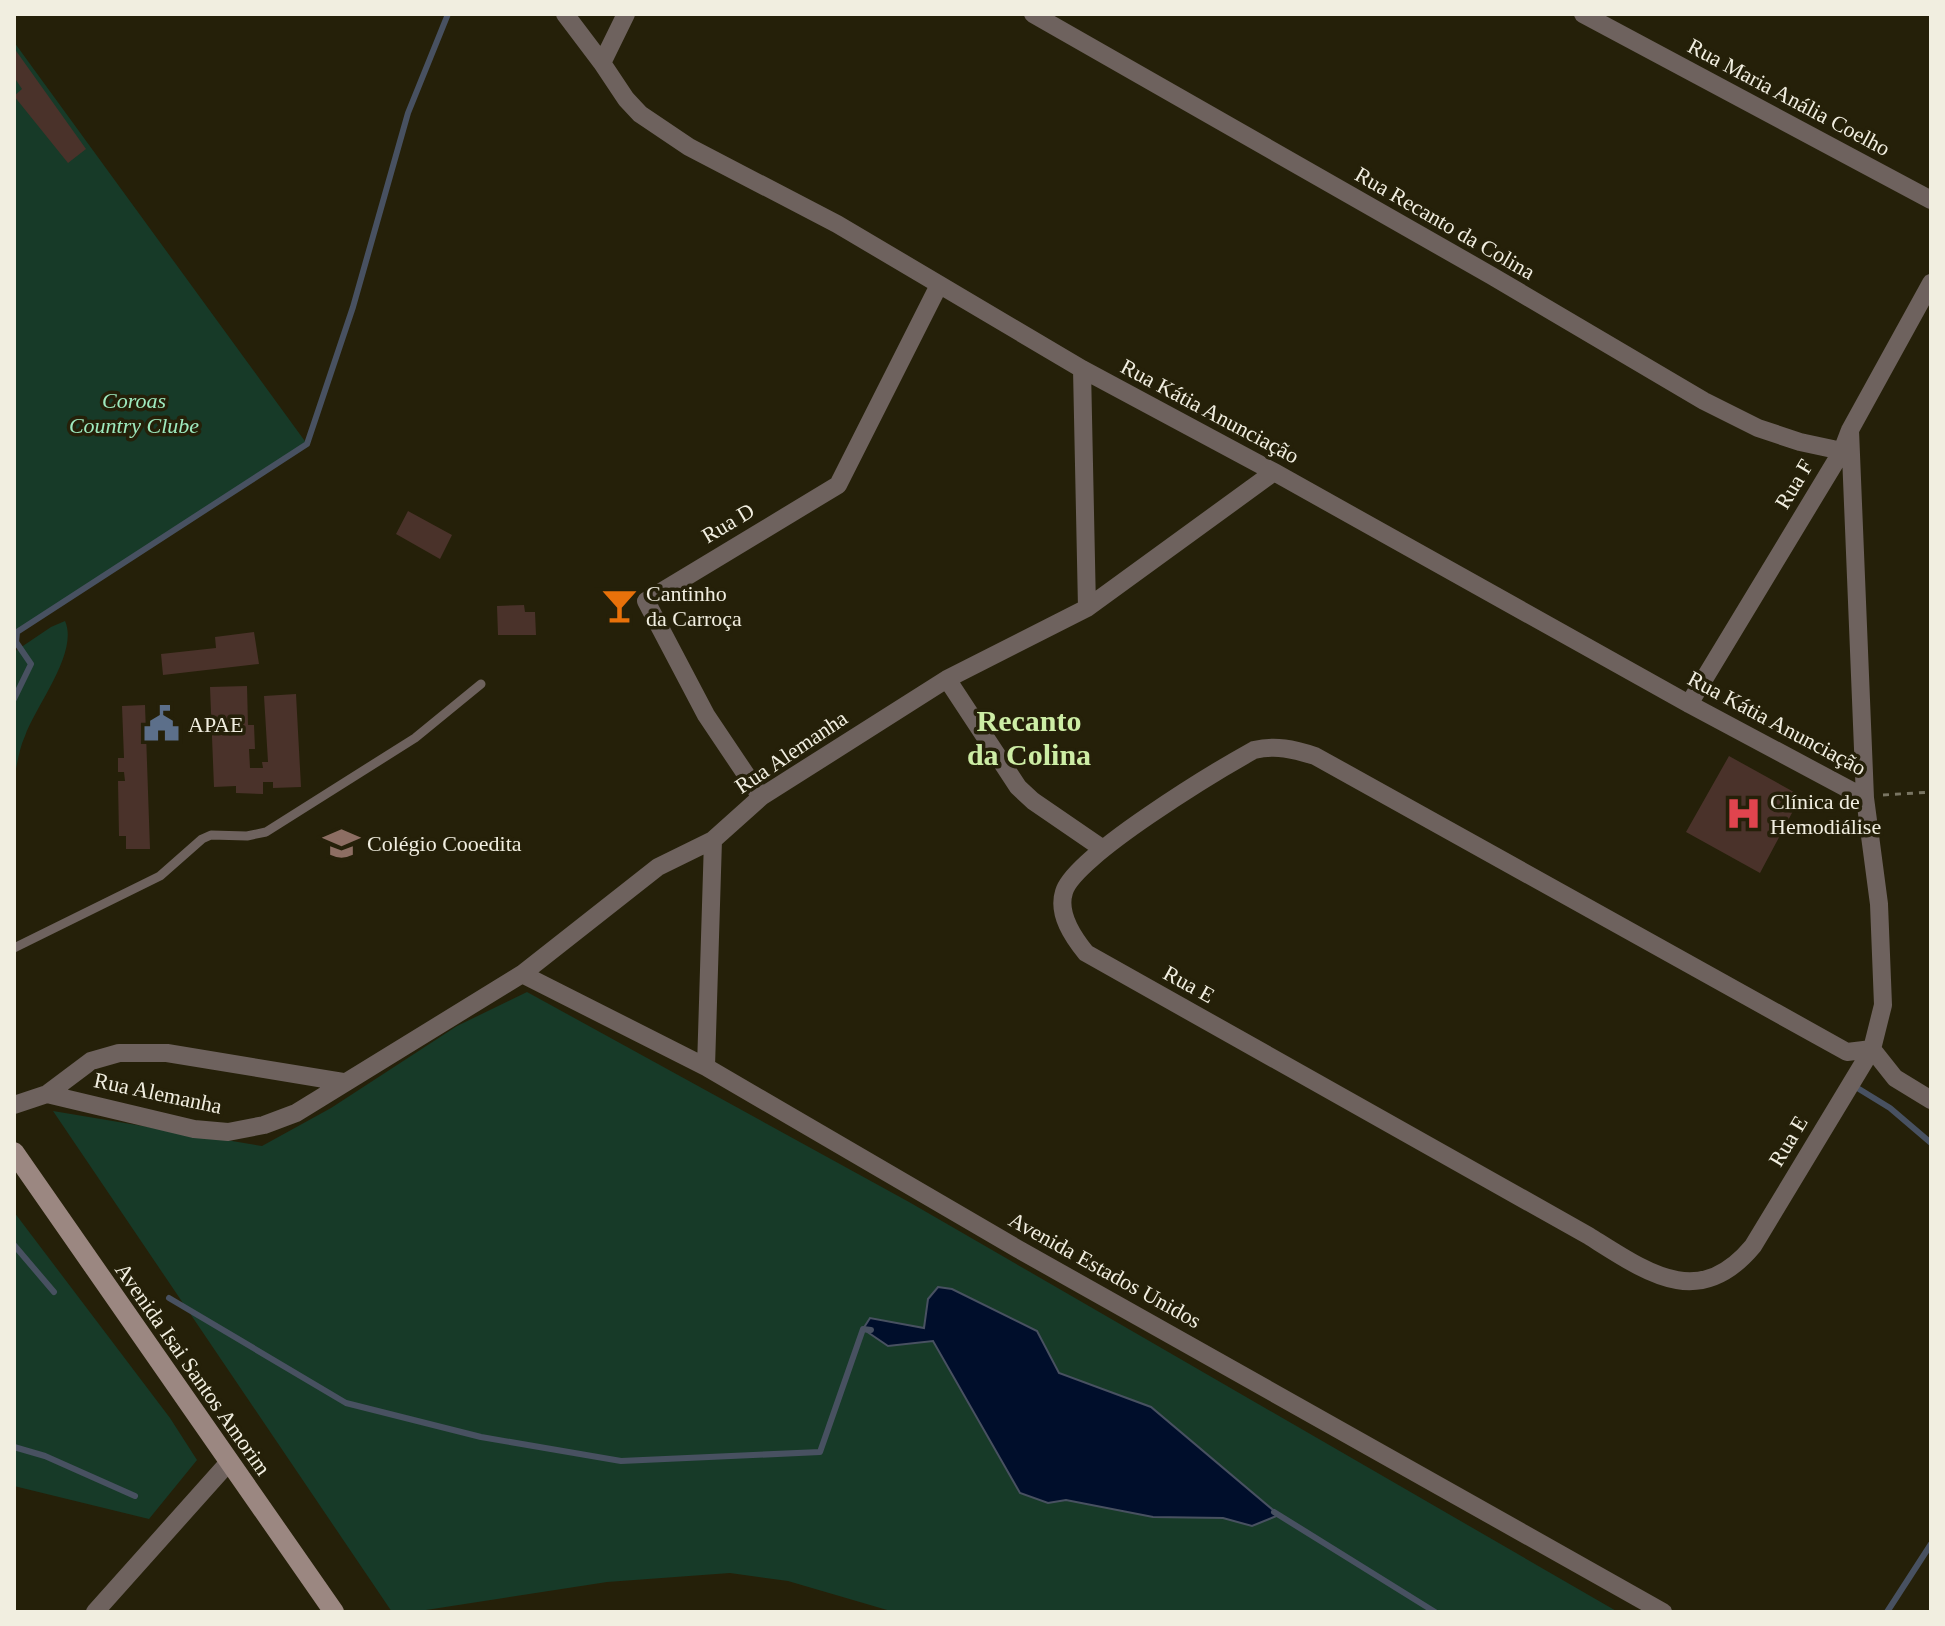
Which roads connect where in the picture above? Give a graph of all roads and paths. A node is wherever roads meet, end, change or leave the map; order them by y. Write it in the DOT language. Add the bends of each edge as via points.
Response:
graph roads {
  1 [pos="565,14"];
  2 [pos="626,14"];
  3 [pos="1033,14"];
  4 [pos="1583,14"];
  5 [pos="602,63"];
  6 [pos="1931,200"];
  7 [pos="1931,283"];
  8 [pos="939,285"];
  9 [pos="1082,369"];
  10 [pos="1850,430"];
  11 [pos="1842,451"];
  12 [pos="1274,472"];
  13 [pos="1087,608"];
  14 [pos="947,679"];
  15 [pos="481,684"];
  16 [pos="1689,704"];
  17 [pos="1931,792"];
  18 [pos="761,797"];
  19 [pos="1865,798"];
  20 [pos="713,840"];
  21 [pos="1103,849"];
  22 [pos="14,948"];
  23 [pos="522,974"];
  24 [pos="1872,1049"];
  25 [pos="706,1067"];
  26 [pos="343,1082"];
  27 [pos="47,1094"];
  28 [pos="1931,1100"];
  29 [pos="14,1105"];
  30 [pos="14,1152"];
  31 [pos="229,1462"];
  32 [pos="95,1612"];
  33 [pos="334,1612"];
  34 [pos="1663,1612"];
  1 -- 5 [label="street, Rua Kátia Anunciação"];
  2 -- 5 [label="street"];
  3 -- 11 [label="street, Rua Recanto da Colina" via="1704,401 1758,428"];
  4 -- 6 [label="street, Rua Maria Anália Coelho"];
  5 -- 8 [label="street, Rua Kátia Anunciação" via="640,114 689,147 837,224"];
  7 -- 10 [label="street, Rua F"];
  8 -- 9 [label="street, Rua Kátia Anunciação"];
  8 -- 18 [label="street, Rua D" via="838,485 646,601 706,715"];
  9 -- 12 [label="street, Rua Kátia Anunciação"];
  9 -- 13 [label="street"];
  10 -- 11 [label="street, Rua F"];
  10 -- 19 [label="street"];
  11 -- 16 [label="street, Rua F"];
  12 -- 13 [label="street, Rua Alemanha"];
  12 -- 16 [label="street, Rua Kátia Anunciação"];
  13 -- 14 [label="street, Rua Alemanha"];
  14 -- 18 [label="street, Rua Alemanha"];
  14 -- 21 [label="street" via="1018,787"];
  15 -- 22 [label="lane" via="415,738 266,832 211,835 160,876"];
  16 -- 19 [label="street, Rua Kátia Anunciação"];
  17 -- 19 [label="path"];
  18 -- 20 [label="street, Rua Alemanha"];
  19 -- 24 [label="street" via="1883,974 1883,1005"];
  20 -- 23 [label="street, Rua Alemanha" via="658,867"];
  20 -- 25 [label="street"];
  21 -- 24 [label="street, Rua E" via="1254,750 1290,748 1329,763 1847,1052"];
  21 -- 24 [label="street, Rua E" via="1070,878 1063,892 1067,922 1086,953 1630,1262 1685,1281 1719,1276 1753,1246"];
  23 -- 25 [label="street, Avenida Estados Unidos"];
  23 -- 26 [label="street, Rua Alemanha"];
  24 -- 28 [label="street" via="1895,1078"];
  25 -- 34 [label="street, Avenida Estados Unidos"];
  26 -- 27 [label="street, Rua Alemanha" via="167,1053 119,1053 91,1061"];
  26 -- 27 [label="street, Rua Alemanha" via="296,1113 228,1132 194,1129"];
  27 -- 29 [label="street, Rua Alemanha"];
  30 -- 31 [label="main road, Avenida Isai Santos Amorim"];
  31 -- 32 [label="street"];
  31 -- 33 [label="main road, Avenida Isai Santos Amorim"];
}
